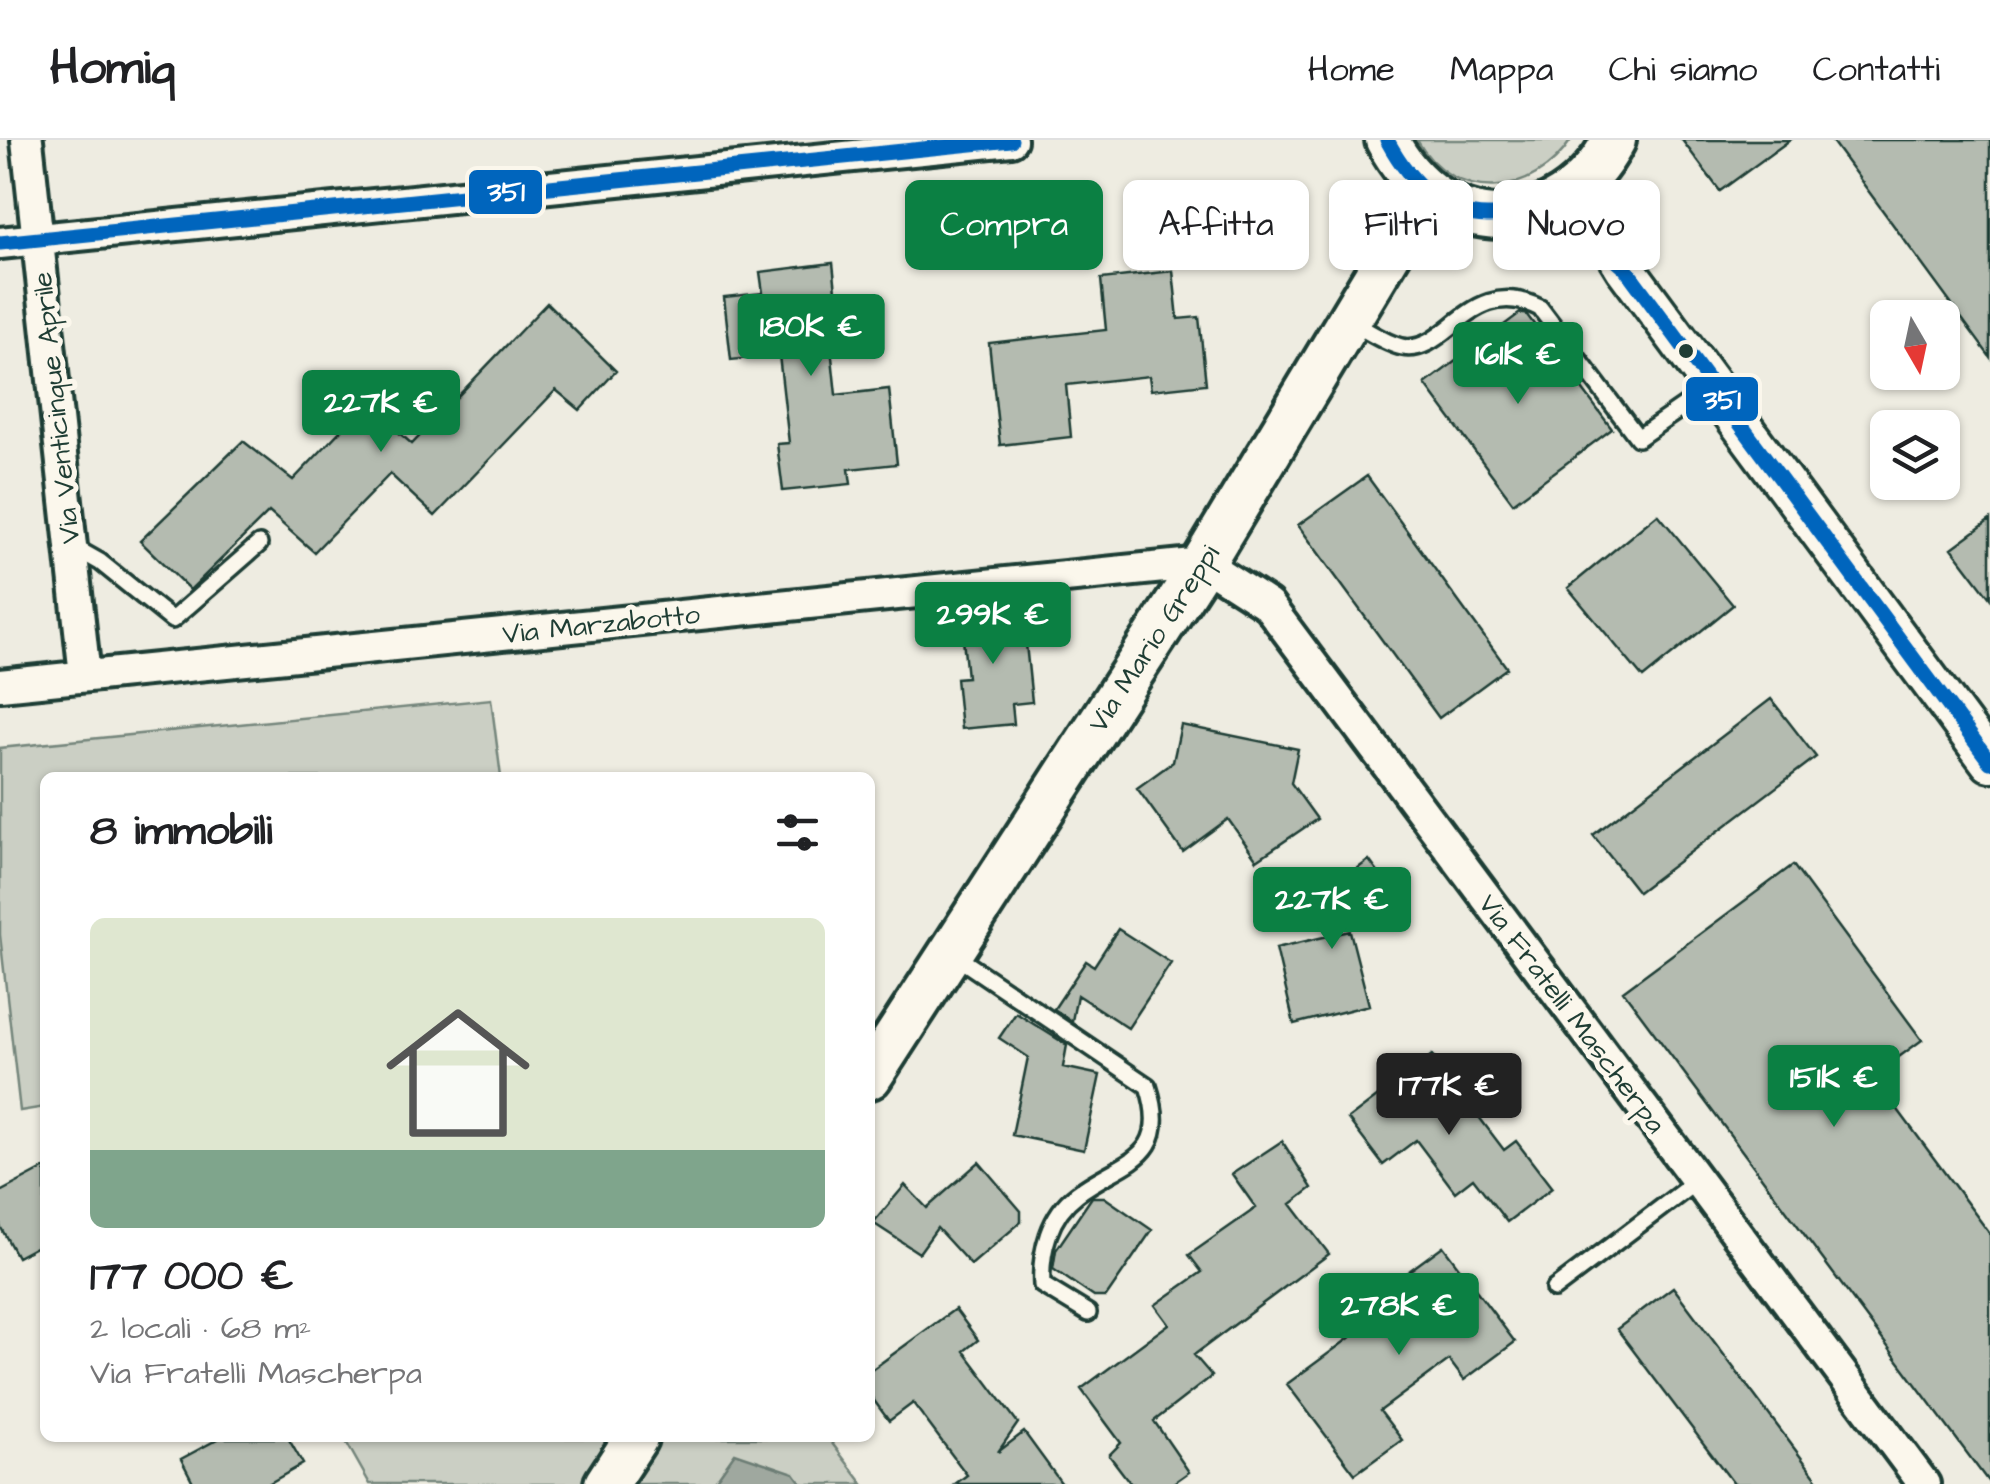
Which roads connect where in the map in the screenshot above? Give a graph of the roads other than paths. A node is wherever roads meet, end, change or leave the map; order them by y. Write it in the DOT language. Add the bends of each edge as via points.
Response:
graph roads {
  1 [pos="27,140"];
  2 [pos="1011,140"];
  3 [pos="1387,140"];
  4 [pos="1614,140"];
  5 [pos="1414,180"];
  6 [pos="1588,180"];
  7 [pos="37,240"];
  8 [pos="0,244"];
  9 [pos="1379,270"];
  10 [pos="1625,270"];
  11 [pos="1348,321"];
  12 [pos="1712,386"];
  13 [pos="259,544"];
  14 [pos="70,546"];
  15 [pos="1203,563"];
  16 [pos="85,676"];
  17 [pos="0,685"];
  18 [pos="1990,762"];
  19 [pos="950,953"];
  20 [pos="875,1069"];
  21 [pos="1698,1180"];
  22 [pos="1554,1289"];
  23 [pos="1088,1314"];
  24 [pos="633,1442"];
  25 [pos="606,1484"];
  26 [pos="1924,1484"];
  1 -- 7 [label="street, Via Venticinque Aprile"];
  2 -- 7 [label="street"];
  3 -- 5 [label="main road"];
  4 -- 6 [label="main road"];
  7 -- 8 [label="street"];
  7 -- 14 [label="street, Via Venticinque Aprile"];
  9 -- 11 [label="main road, Via Mario Greppi"];
  10 -- 12 [label="street"];
  11 -- 12 [label="lane" via="1403,348 1423,345 1490,301 1524,300 1540,308 1638,438"];
  11 -- 15 [label="main road, Via Mario Greppi"];
  12 -- 18 [label="street"];
  13 -- 14 [label="lane" via="172,620"];
  14 -- 16 [label="street, Via Venticinque Aprile"];
  15 -- 16 [label="street, Via Marzabotto"];
  15 -- 19 [label="main road, Via Mario Greppi"];
  15 -- 21 [label="street, Via Fratelli Mascherpa" via="1268,604"];
  16 -- 17 [label="street, Via Marzabotto"];
  19 -- 20 [label="main road, Via Mario Greppi"];
  19 -- 23 [label="lane" via="1148,1086 1156,1110 1150,1140 1129,1165 1062,1208 1041,1258 1042,1285"];
  21 -- 22 [label="lane"];
  21 -- 26 [label="street, Via Fratelli Mascherpa"];
  24 -- 25 [label="main road"];
}
